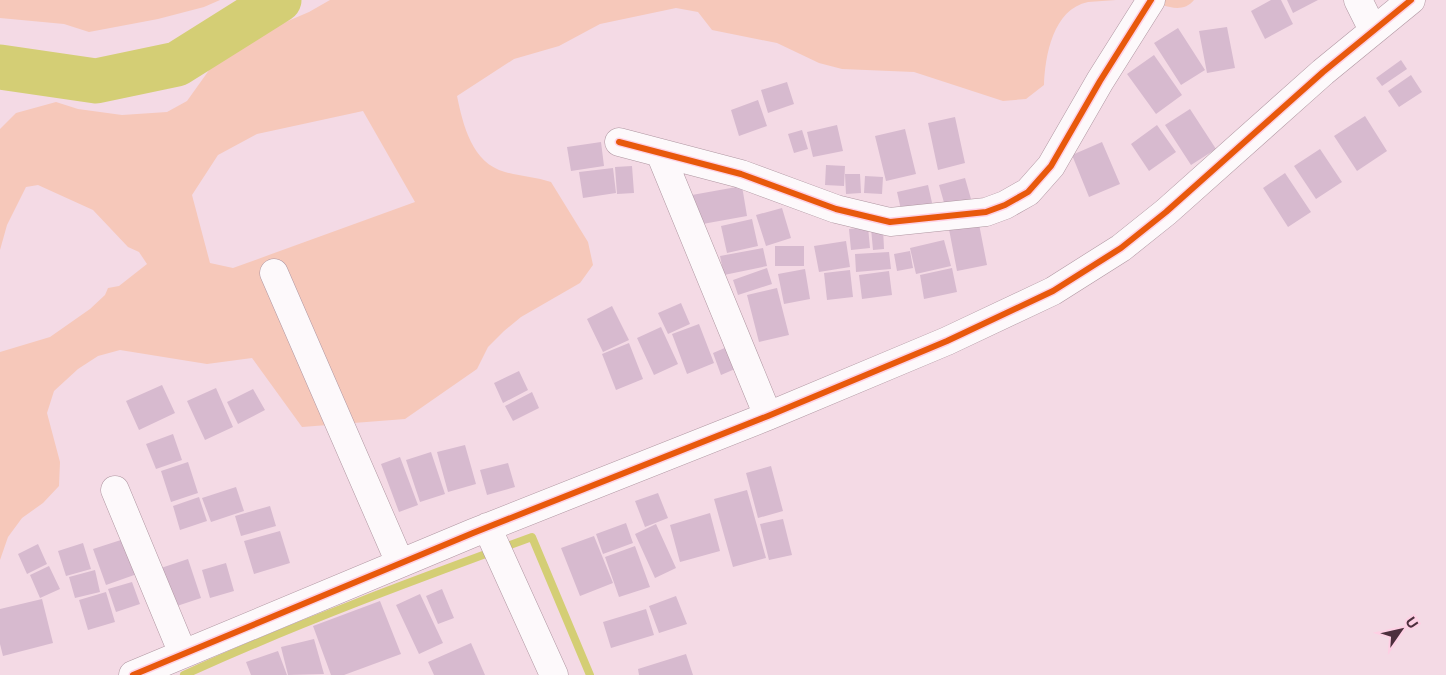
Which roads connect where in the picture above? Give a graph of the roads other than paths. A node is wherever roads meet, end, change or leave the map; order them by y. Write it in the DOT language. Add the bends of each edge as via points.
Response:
graph roads {
  1 [pos="1151,0"];
  2 [pos="1358,0"];
  3 [pos="1411,0"];
  4 [pos="1373,30"];
  5 [pos="619,142"];
  6 [pos="660,153"];
  7 [pos="274,273"];
  8 [pos="768,416"];
  9 [pos="115,490"];
  10 [pos="490,533"];
  11 [pos="400,563"];
  12 [pos="183,654"];
  13 [pos="133,675"];
  14 [pos="554,675"];
  1 -- 6 [label="street" via="1051,166 1028,192 986,212 890,222 836,209 741,174"];
  2 -- 4 [label="street"];
  3 -- 4 [label="street"];
  4 -- 8 [label="street" via="1166,212 1095,267 1053,291 947,340"];
  5 -- 6 [label="street"];
  6 -- 8 [label="street"];
  7 -- 11 [label="street"];
  8 -- 10 [label="street"];
  9 -- 12 [label="street"];
  10 -- 11 [label="street"];
  10 -- 14 [label="street"];
  11 -- 12 [label="street"];
  12 -- 13 [label="street"];
}
